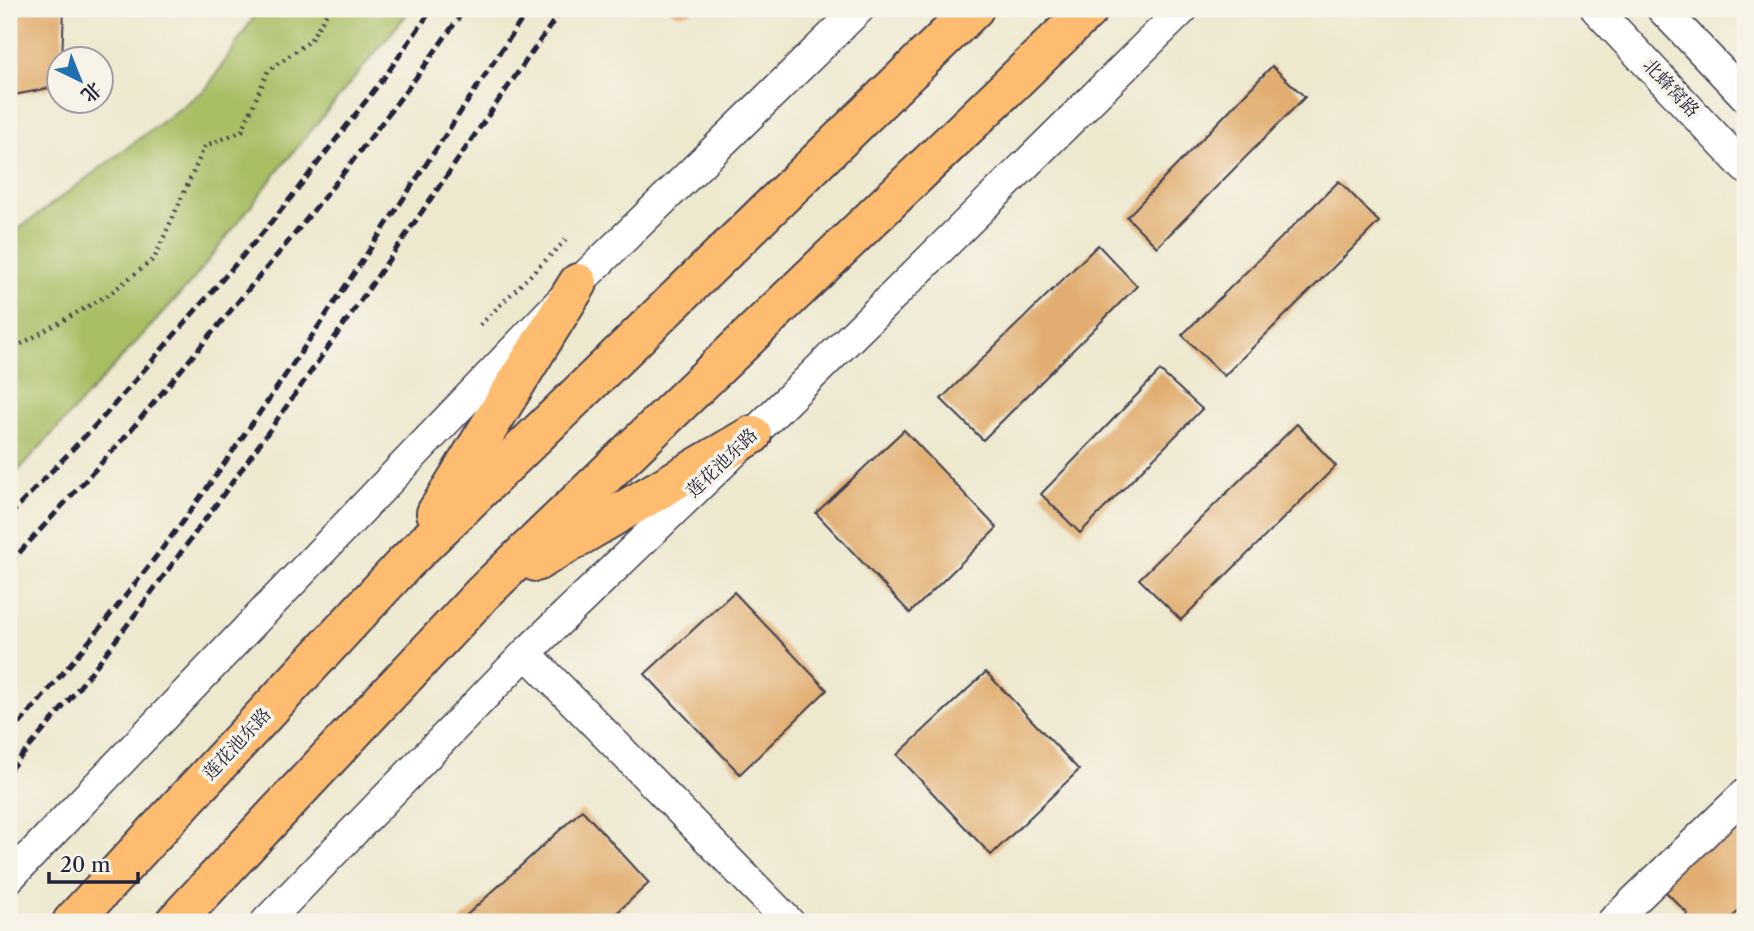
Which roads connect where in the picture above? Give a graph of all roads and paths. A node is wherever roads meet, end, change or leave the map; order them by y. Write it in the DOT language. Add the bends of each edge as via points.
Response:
graph roads {
  1 [pos="329,9"];
  2 [pos="859,9"];
  3 [pos="974,9"];
  4 [pos="1088,9"];
  5 [pos="1183,9"];
  6 [pos="1596,9"];
  7 [pos="1662,9"];
  8 [pos="1745,96"];
  9 [pos="1745,168"];
  10 [pos="567,239"];
  11 [pos="578,283"];
  12 [pos="480,325"];
  13 [pos="9,351"];
  14 [pos="752,435"];
  15 [pos="405,563"];
  16 [pos="483,593"];
  17 [pos="526,653"];
  18 [pos="1745,794"];
  19 [pos="9,878"];
  20 [pos="72,922"];
  21 [pos="175,922"];
  22 [pos="265,922"];
  23 [pos="789,922"];
  24 [pos="1612,922"];
  1 -- 13 [label="path" via="310,41 268,71 242,131 205,146 154,259 108,295"];
  2 -- 11 [label="street"];
  3 -- 15 [label="highway, 莲花池东路"];
  4 -- 16 [label="highway"];
  5 -- 14 [label="street, 莲花池东路"];
  6 -- 9 [label="street, 北蜂窝路"];
  7 -- 8 [label="street"];
  10 -- 12 [label="path"];
  11 -- 15 [label="highway"];
  11 -- 19 [label="street"];
  14 -- 16 [label="highway"];
  14 -- 17 [label="street, 莲花池东路"];
  15 -- 20 [label="highway, 莲花池东路"];
  16 -- 21 [label="highway"];
  17 -- 22 [label="street, 莲花池东路"];
  17 -- 23 [label="street"];
  18 -- 24 [label="street"];
}
